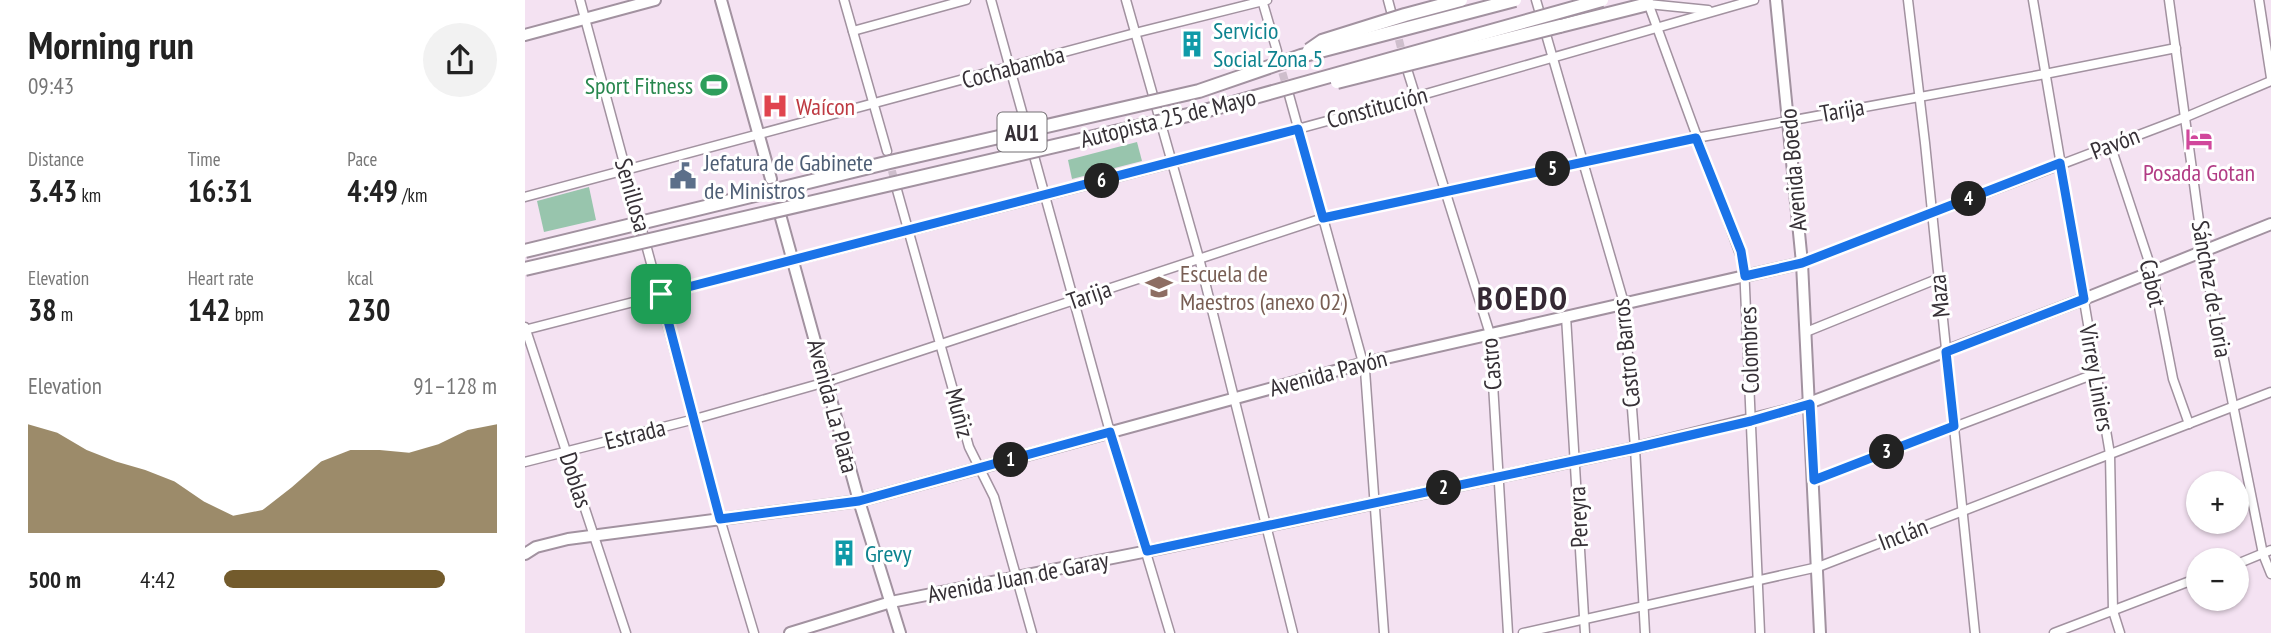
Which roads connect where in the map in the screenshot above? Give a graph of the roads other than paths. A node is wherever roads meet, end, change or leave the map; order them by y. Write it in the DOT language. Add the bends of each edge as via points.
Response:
graph roads {
  1 [pos="580,0"];
  2 [pos="655,0"];
  3 [pos="721,0"];
  4 [pos="844,0"];
  5 [pos="966,0"];
  6 [pos="991,0"];
  7 [pos="1126,0"];
  8 [pos="1264,0"];
  9 [pos="1388,0"];
  10 [pos="1461,0"];
  11 [pos="1515,0"];
  12 [pos="1536,0"];
  13 [pos="1602,0"];
  14 [pos="1754,0"];
  15 [pos="1776,0"];
  16 [pos="1908,0"];
  17 [pos="2033,0"];
  18 [pos="2169,0"];
  19 [pos="2259,0"];
  20 [pos="1647,2"];
  21 [pos="1714,11"];
  22 [pos="1392,15"];
  23 [pos="586,19"];
  24 [pos="1656,26"];
  25 [pos="853,31"];
  26 [pos="1135,33"];
  27 [pos="525,35"];
  28 [pos="2176,48"];
  29 [pos="1276,51"];
  30 [pos="1301,56"];
  31 [pos="1552,57"];
  32 [pos="1406,66"];
  33 [pos="1010,67"];
  34 [pos="2045,74"];
  35 [pos="2271,79"];
  36 [pos="1289,95"];
  37 [pos="1919,96"];
  38 [pos="1415,97"];
  39 [pos="1240,101"];
  40 [pos="874,104"];
  41 [pos="2186,117"];
  42 [pos="1024,119"];
  43 [pos="1788,120"];
  44 [pos="1298,129"];
  45 [pos="759,135"];
  46 [pos="1696,138"];
  47 [pos="2110,144"];
  48 [pos="887,151"];
  49 [pos="1034,156"];
  50 [pos="1583,162"];
  51 [pos="1173,163"];
  52 [pos="2060,163"];
  53 [pos="626,170"];
  54 [pos="771,179"];
  55 [pos="897,190"];
  56 [pos="1445,193"];
  57 [pos="1045,196"];
  58 [pos="525,197"];
  59 [pos="1931,214"];
  60 [pos="781,218"];
  61 [pos="1323,218"];
  62 [pos="2271,224"];
  63 [pos="908,231"];
  64 [pos="2204,250"];
  65 [pos="525,251"];
  66 [pos="1199,258"];
  67 [pos="793,261"];
  68 [pos="1802,263"];
  69 [pos="525,269"];
  70 [pos="2153,271"];
  71 [pos="1745,276"];
  72 [pos="1937,279"];
  73 [pos="661,294"];
  74 [pos="2084,299"];
  75 [pos="1076,300"];
  76 [pos="1624,303"];
  77 [pos="1566,316"];
  78 [pos="525,329"];
  79 [pos="1806,332"];
  80 [pos="1490,334"];
  81 [pos="941,343"];
  82 [pos="1946,352"];
  83 [pos="1364,363"];
  84 [pos="2097,373"];
  85 [pos="826,382"];
  86 [pos="2271,393"];
  87 [pos="1234,398"];
  88 [pos="1810,404"];
  89 [pos="2234,408"];
  90 [pos="695,419"];
  91 [pos="1751,421"];
  92 [pos="2189,424"];
  93 [pos="1954,426"];
  94 [pos="1110,432"];
  95 [pos="1635,448"];
  96 [pos="566,451"];
  97 [pos="2109,454"];
  98 [pos="1575,459"];
  99 [pos="525,462"];
  100 [pos="980,469"];
  101 [pos="1499,475"];
  102 [pos="1814,480"];
  103 [pos="859,501"];
  104 [pos="1375,503"];
  105 [pos="1962,511"];
  106 [pos="720,519"];
  107 [pos="1266,526"];
  108 [pos="594,536"];
  109 [pos="1147,551"];
  110 [pos="2267,552"];
  111 [pos="525,554"];
  112 [pos="2249,559"];
  113 [pos="1818,567"];
  114 [pos="2271,574"];
  115 [pos="1016,576"];
  116 [pos="1757,581"];
  117 [pos="2186,583"];
  118 [pos="891,602"];
  119 [pos="1644,607"];
  120 [pos="2113,611"];
  121 [pos="1584,620"];
  122 [pos="626,633"];
  123 [pos="754,633"];
  124 [pos="790,633"];
  125 [pos="900,633"];
  126 [pos="1032,633"];
  127 [pos="1170,633"];
  128 [pos="1293,633"];
  129 [pos="1384,633"];
  130 [pos="1508,633"];
  131 [pos="1523,633"];
  132 [pos="1585,633"];
  133 [pos="1645,633"];
  134 [pos="1760,633"];
  135 [pos="1820,633"];
  136 [pos="1975,633"];
  137 [pos="2054,633"];
  138 [pos="2120,633"];
  1 -- 23 [label="street, Senillosa"];
  2 -- 23 [label="main road"];
  3 -- 45 [label="main road"];
  4 -- 25 [label="street"];
  5 -- 25 [label="street"];
  6 -- 33 [label="street"];
  7 -- 26 [label="street"];
  8 -- 26 [label="street, Cochabamba"];
  8 -- 29 [label="street"];
  9 -- 22 [label="street"];
  10 -- 30 [label="highway, bridge" via="1322,41"];
  11 -- 30 [label="highway, Autopista 25 de Mayo / AU1, bridge"];
  12 -- 31 [label="street, Castro Barros"];
  13 -- 39 [label="highway, Autopista 25 de Mayo / AU1, bridge"];
  14 -- 21 [label="street, Constitución"];
  15 -- 43 [label="main road, Avenida Boedo"];
  16 -- 37 [label="street, Maza"];
  17 -- 34 [label="street, Virrey Liniers"];
  18 -- 28 [label="street, Sánchez de Loria"];
  19 -- 35 [label="street"];
  20 -- 21 [label="street, Constitución"];
  20 -- 24 [label="street, Colombres"];
  20 -- 39 [label="highway, bridge" via="1364,76"];
  21 -- 24 [label="street, Constitución"];
  23 -- 27 [label="main road"];
  23 -- 53 [label="street, Senillosa"];
  24 -- 31 [label="street, Constitución"];
  24 -- 46 [label="street, Colombres"];
  25 -- 40 [label="street"];
  26 -- 33 [label="street, Cochabamba"];
  26 -- 51 [label="street"];
  28 -- 34 [label="street, Tarija"];
  28 -- 41 [label="street, Sánchez de Loria"];
  30 -- 65 [label="highway, Autopista 25 de Mayo / AU1, bridge" via="1199,91"];
  31 -- 38 [label="street, Constitución"];
  31 -- 50 [label="street, Castro Barros"];
  32 -- 38 [label="street, Castro"];
  33 -- 40 [label="street, Cochabamba"];
  33 -- 42 [label="street"];
  34 -- 37 [label="street, Tarija"];
  34 -- 52 [label="street, Virrey Liniers"];
  35 -- 41 [label="street, Pavón"];
  36 -- 44 [label="street"];
  37 -- 43 [label="street, Tarija"];
  37 -- 59 [label="street, Maza"];
  38 -- 44 [label="street, Constitución"];
  38 -- 56 [label="street, Castro"];
  39 -- 69 [label="highway, Autopista 25 de Mayo / AU1, bridge"];
  40 -- 45 [label="street, Cochabamba"];
  40 -- 48 [label="street"];
  41 -- 47 [label="street, Pavón"];
  41 -- 64 [label="street, Sánchez de Loria"];
  43 -- 46 [label="street, Tarija"];
  43 -- 68 [label="main road, Avenida Boedo"];
  44 -- 51 [label="street, Constitución"];
  44 -- 61 [label="street"];
  45 -- 53 [label="street, Cochabamba"];
  45 -- 54 [label="main road"];
  46 -- 50 [label="street, Tarija"];
  46 -- 71 [label="street, Colombres" via="1741,251"];
  47 -- 52 [label="street, Pavón"];
  47 -- 70 [label="street, Cabot"];
  49 -- 57 [label="street"];
  50 -- 56 [label="street, Tarija"];
  50 -- 76 [label="street, Castro Barros"];
  51 -- 57 [label="street, Constitución"];
  51 -- 66 [label="street"];
  52 -- 59 [label="street, Pavón"];
  52 -- 74 [label="street, Virrey Liniers"];
  53 -- 58 [label="street, Cochabamba"];
  53 -- 73 [label="street, Senillosa"];
  55 -- 63 [label="street, Muñiz"];
  56 -- 61 [label="street, Tarija"];
  56 -- 80 [label="street, Castro"];
  57 -- 63 [label="street, Constitución"];
  57 -- 75 [label="street"];
  59 -- 68 [label="street, Pavón"];
  59 -- 72 [label="street, Maza"];
  60 -- 67 [label="main road, Avenida La Plata"];
  61 -- 66 [label="street, Tarija"];
  61 -- 83 [label="street"];
  62 -- 64 [label="main road, Avenida Juan de Garay"];
  63 -- 67 [label="street, Constitución"];
  63 -- 81 [label="street, Muñiz"];
  64 -- 70 [label="main road, Avenida Juan de Garay"];
  64 -- 89 [label="street, Sánchez de Loria"];
  66 -- 75 [label="street, Tarija"];
  66 -- 87 [label="street"];
  67 -- 73 [label="street, Constitución"];
  67 -- 85 [label="main road, Avenida La Plata"];
  68 -- 71 [label="main road, Avenida Pavón"];
  68 -- 79 [label="main road, Avenida Boedo"];
  70 -- 74 [label="main road, Avenida Juan de Garay"];
  70 -- 92 [label="street, Cabot" via="2173,379"];
  71 -- 76 [label="main road, Avenida Pavón"];
  71 -- 91 [label="street, Colombres"];
  72 -- 79 [label="street"];
  72 -- 82 [label="street, Maza"];
  73 -- 78 [label="street, Constitución"];
  73 -- 90 [label="street, Senillosa"];
  74 -- 82 [label="main road, Avenida Juan de Garay"];
  74 -- 84 [label="street, Virrey Liniers"];
  75 -- 81 [label="street, Tarija"];
  75 -- 94 [label="street"];
  76 -- 77 [label="main road, Avenida Pavón"];
  76 -- 95 [label="street, Castro Barros"];
  77 -- 80 [label="main road, Avenida Pavón"];
  77 -- 98 [label="street, Pereyra"];
  78 -- 96 [label="street, Doblas"];
  79 -- 88 [label="main road, Avenida Boedo"];
  80 -- 83 [label="main road, Avenida Pavón"];
  80 -- 101 [label="street, Castro"];
  81 -- 85 [label="street, Tarija"];
  81 -- 100 [label="street, Muñiz" via="969,447"];
  82 -- 88 [label="main road, Avenida Juan de Garay"];
  82 -- 93 [label="street, Maza"];
  83 -- 87 [label="main road, Avenida Pavón"];
  83 -- 104 [label="street"];
  84 -- 93 [label="street"];
  84 -- 97 [label="street, Virrey Liniers"];
  85 -- 90 [label="street, Estrada"];
  85 -- 103 [label="main road, Avenida La Plata"];
  86 -- 89 [label="street, Inclán"];
  87 -- 94 [label="main road, Avenida Pavón"];
  87 -- 107 [label="street"];
  88 -- 91 [label="main road, Avenida Juan de Garay"];
  88 -- 102 [label="main road, Avenida Boedo"];
  89 -- 92 [label="street, Inclán"];
  89 -- 110 [label="street, Sánchez de Loria"];
  90 -- 96 [label="street, Estrada"];
  90 -- 106 [label="street, Senillosa"];
  91 -- 95 [label="main road, Avenida Juan de Garay"];
  91 -- 116 [label="street, Colombres"];
  92 -- 97 [label="street, Inclán"];
  93 -- 102 [label="street"];
  93 -- 105 [label="street, Maza"];
  94 -- 100 [label="main road, Avenida Pavón"];
  94 -- 109 [label="street"];
  95 -- 98 [label="main road, Avenida Juan de Garay"];
  95 -- 119 [label="street, Castro Barros"];
  96 -- 99 [label="street, Estrada"];
  96 -- 108 [label="street, Doblas"];
  97 -- 105 [label="street, Inclán"];
  97 -- 120 [label="street, Virrey Liniers"];
  98 -- 101 [label="main road, Avenida Juan de Garay"];
  98 -- 121 [label="street, Pereyra"];
  100 -- 103 [label="main road, Avenida Pavón"];
  100 -- 115 [label="street, Muñiz" via="994,497"];
  101 -- 104 [label="main road, Avenida Juan de Garay"];
  101 -- 130 [label="street, Castro"];
  102 -- 113 [label="main road, Avenida Boedo"];
  103 -- 106 [label="main road, Avenida Pavón"];
  103 -- 118 [label="main road, Avenida La Plata"];
  104 -- 107 [label="main road, Avenida Juan de Garay"];
  104 -- 129 [label="street"];
  105 -- 113 [label="street, Inclán"];
  105 -- 136 [label="street, Maza"];
  106 -- 108 [label="main road, Avenida Pavón"];
  106 -- 123 [label="street, Senillosa"];
  107 -- 109 [label="main road, Avenida Juan de Garay"];
  107 -- 128 [label="street"];
  108 -- 111 [label="main road, Avenida Pavón" via="554,542"];
  108 -- 122 [label="street, Doblas"];
  109 -- 115 [label="main road, Avenida Juan de Garay"];
  109 -- 127 [label="street"];
  110 -- 112 [label="street"];
  110 -- 114 [label="street, Sánchez de Loria"];
  113 -- 116 [label="street, Inclán"];
  113 -- 135 [label="main road, Avenida Boedo"];
  115 -- 118 [label="main road, Avenida Juan de Garay"];
  115 -- 126 [label="street, Muñiz"];
  116 -- 119 [label="street, Inclán"];
  116 -- 134 [label="street, Colombres"];
  117 -- 120 [label="street"];
  118 -- 124 [label="main road, Avenida Juan de Garay"];
  118 -- 125 [label="main road, Avenida La Plata"];
  119 -- 121 [label="street, Inclán"];
  119 -- 133 [label="street, Castro Barros"];
  120 -- 137 [label="street"];
  120 -- 138 [label="street, Virrey Liniers"];
  121 -- 131 [label="street, Inclán"];
  121 -- 132 [label="street, Pereyra"];
}
